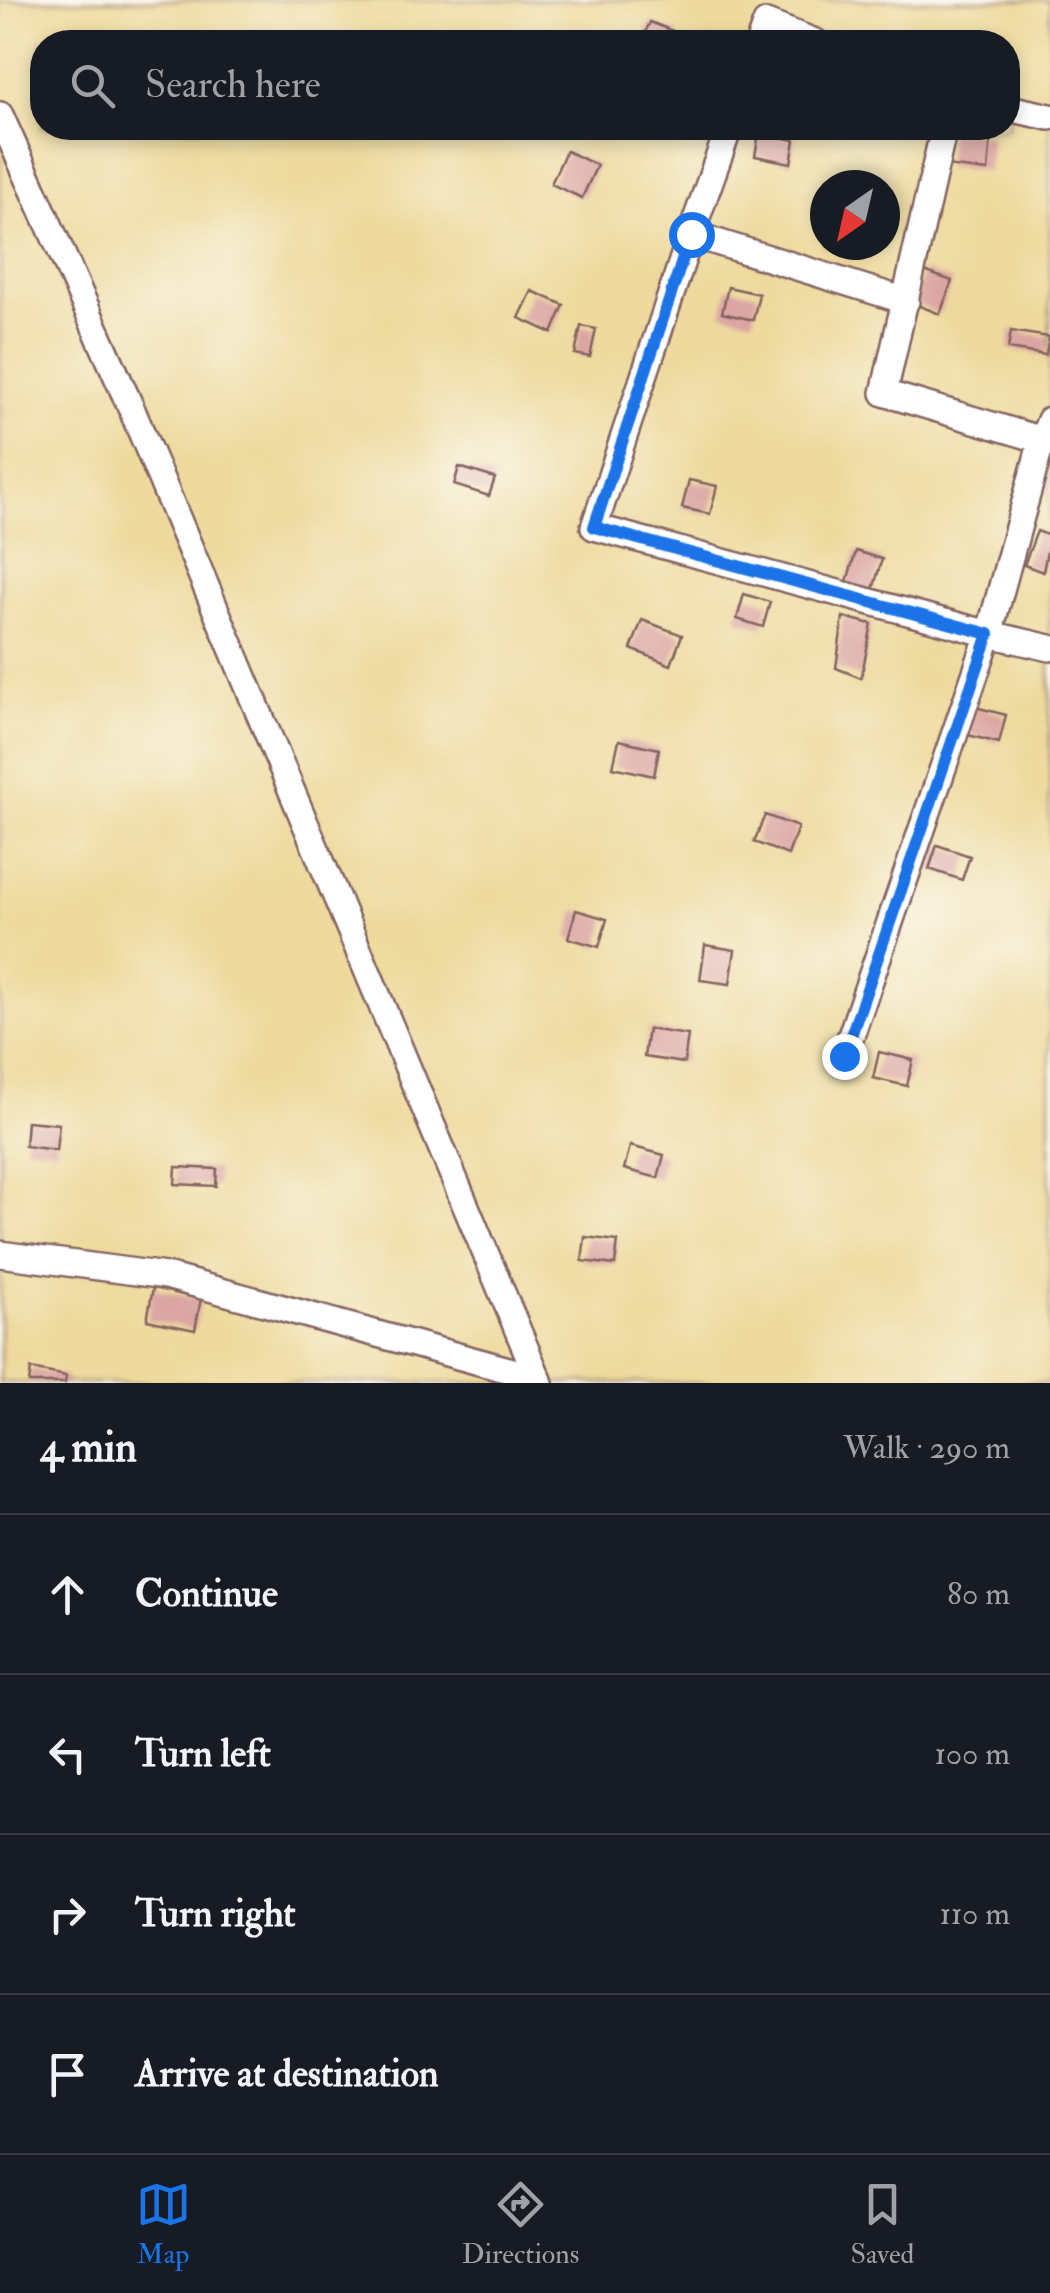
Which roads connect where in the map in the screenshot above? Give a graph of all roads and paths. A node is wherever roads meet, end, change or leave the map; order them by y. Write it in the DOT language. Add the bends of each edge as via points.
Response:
graph roads {
  1 [pos="763,30"];
  2 [pos="784,30"];
  3 [pos="1020,110"];
  4 [pos="0,116"];
  5 [pos="1050,116"];
  6 [pos="725,140"];
  7 [pos="941,140"];
  8 [pos="691,234"];
  9 [pos="906,301"];
  10 [pos="1046,430"];
  11 [pos="989,634"];
  12 [pos="1050,648"];
  13 [pos="844,1056"];
  14 [pos="0,1254"];
  15 [pos="539,1380"];
  1 -- 2 [label="street" via="766,23"];
  3 -- 5 [label="street"];
  4 -- 15 [label="street" via="132,410"];
  6 -- 8 [label="street"];
  7 -- 9 [label="street"];
  8 -- 9 [label="street"];
  8 -- 11 [label="street" via="594,527"];
  9 -- 10 [label="street" via="884,392"];
  10 -- 11 [label="street"];
  11 -- 12 [label="street"];
  11 -- 13 [label="street"];
  14 -- 15 [label="street" via="166,1276"];
}
